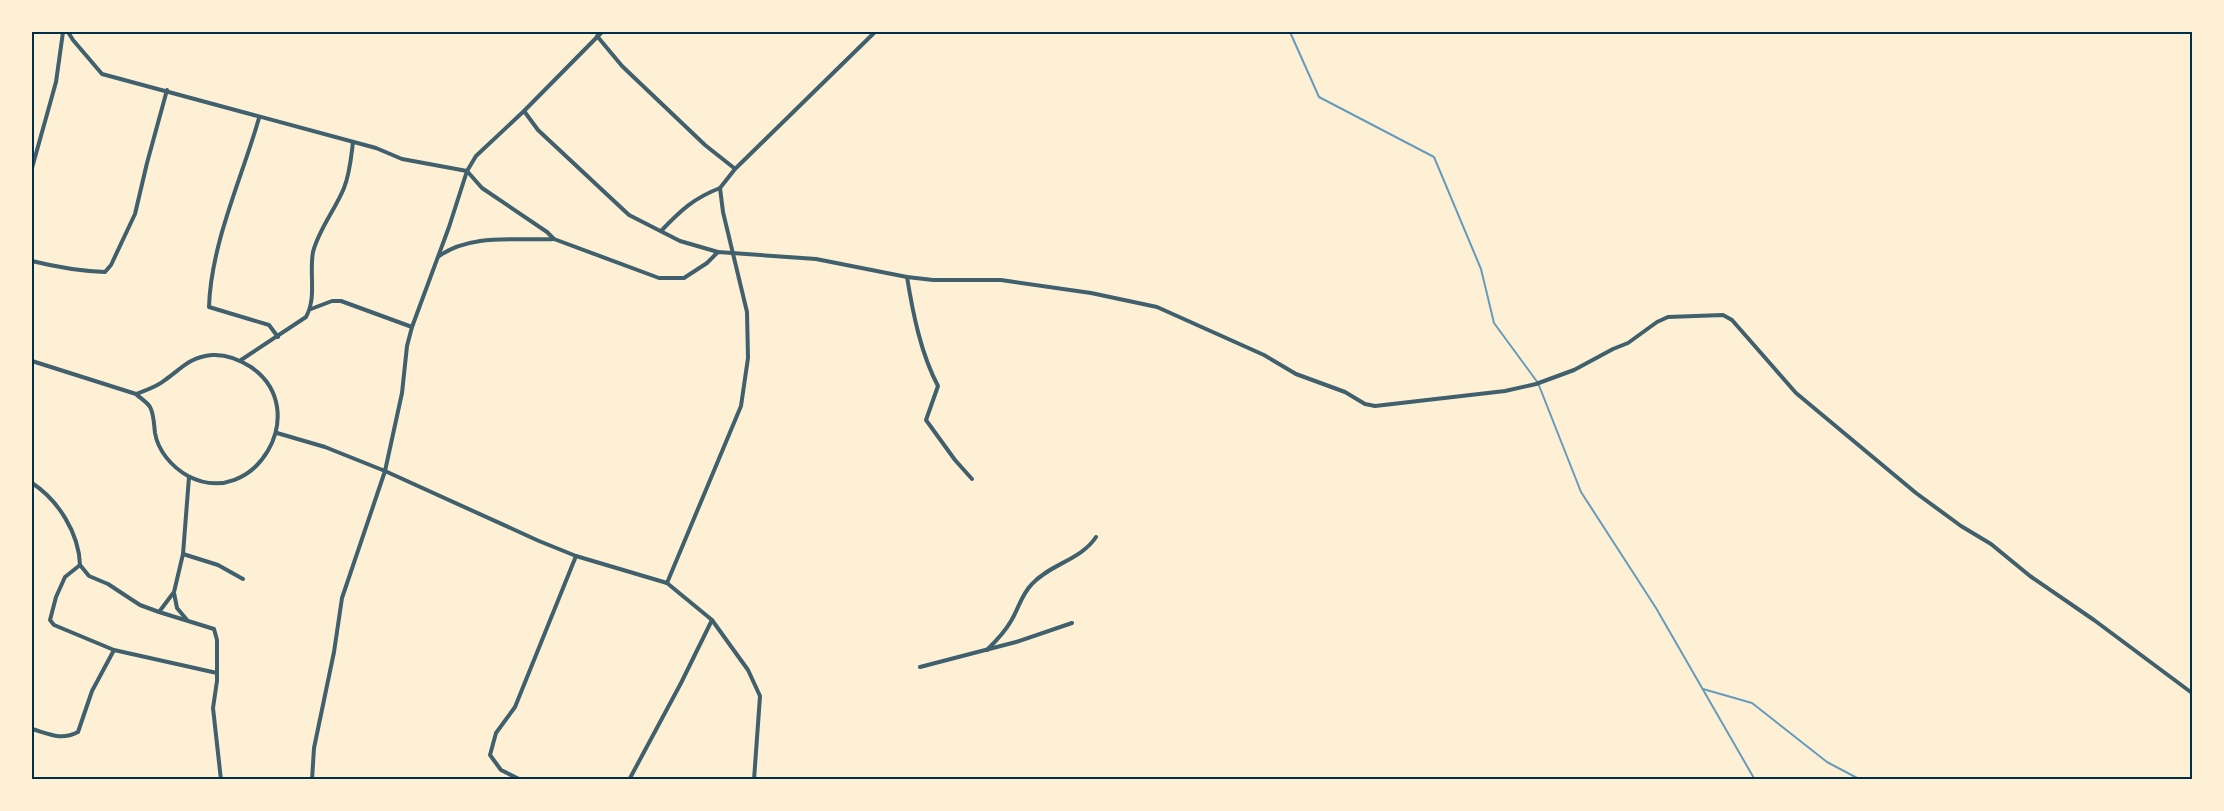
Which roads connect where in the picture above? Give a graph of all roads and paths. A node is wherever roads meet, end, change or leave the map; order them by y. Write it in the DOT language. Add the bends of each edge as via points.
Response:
graph roads {
  1 [pos="63,32"];
  2 [pos="68,32"];
  3 [pos="602,32"];
  4 [pos="874,32"];
  5 [pos="597,36"];
  6 [pos="166,90"];
  7 [pos="524,111"];
  8 [pos="259,118"];
  9 [pos="354,142"];
  10 [pos="32,168"];
  11 [pos="735,168"];
  12 [pos="467,171"];
  13 [pos="720,188"];
  14 [pos="661,231"];
  15 [pos="554,239"];
  16 [pos="718,252"];
  17 [pos="732,252"];
  18 [pos="439,256"];
  19 [pos="32,261"];
  20 [pos="907,277"];
  21 [pos="311,309"];
  22 [pos="412,327"];
  23 [pos="278,337"];
  24 [pos="242,360"];
  25 [pos="32,361"];
  26 [pos="136,394"];
  27 [pos="276,433"];
  28 [pos="385,471"];
  29 [pos="189,477"];
  30 [pos="972,479"];
  31 [pos="32,483"];
  32 [pos="1096,537"];
  33 [pos="183,554"];
  34 [pos="576,556"];
  35 [pos="80,565"];
  36 [pos="243,579"];
  37 [pos="667,583"];
  38 [pos="174,592"];
  39 [pos="159,612"];
  40 [pos="712,620"];
  41 [pos="188,621"];
  42 [pos="1072,624"];
  43 [pos="114,650"];
  44 [pos="987,650"];
  45 [pos="920,667"];
  46 [pos="217,673"];
  47 [pos="2193,693"];
  48 [pos="32,729"];
  49 [pos="221,780"];
  50 [pos="312,780"];
  51 [pos="521,780"];
  52 [pos="629,780"];
  53 [pos="754,780"];
  1 -- 10 [label="street" via="56,82"];
  2 -- 6 [label="street" via="102,74"];
  3 -- 5 [label="street"];
  4 -- 11 [label="street"];
  5 -- 7 [label="street"];
  5 -- 11 [label="street" via="622,66 705,145"];
  6 -- 8 [label="street"];
  6 -- 19 [label="street" via="135,214 111,265 105,272 85,271"];
  7 -- 12 [label="street" via="476,156"];
  7 -- 14 [label="street" via="538,130 629,215"];
  8 -- 9 [label="street"];
  8 -- 23 [label="street" via="227,216 209,307 269,325"];
  9 -- 12 [label="street" via="402,159"];
  9 -- 21 [label="street" via="346,181 313,253"];
  11 -- 13 [label="street"];
  12 -- 15 [label="street" via="482,188"];
  12 -- 18 [label="street"];
  13 -- 14 [label="street" via="699,196"];
  13 -- 17 [label="street"];
  14 -- 16 [label="street"];
  15 -- 16 [label="street" via="659,278 684,278"];
  15 -- 18 [label="street" via="479,242 453,246"];
  16 -- 17 [label="street"];
  17 -- 20 [label="street" via="816,259"];
  17 -- 37 [label="street" via="747,312 748,358 741,406"];
  18 -- 22 [label="street"];
  20 -- 30 [label="street" via="921,340 939,386 926,420"];
  20 -- 47 [label="street" via="1011,281 1158,307 1264,355 1296,374 1375,406 1536,384 1628,343 1668,317 1723,315 1732,320 1796,393 1916,493"];
  21 -- 22 [label="street" via="341,301"];
  21 -- 23 [label="street"];
  22 -- 28 [label="street"];
  23 -- 24 [label="street"];
  24 -- 26 [label="street" via="215,355 196,358"];
  24 -- 27 [label="street" via="269,386 276,403"];
  25 -- 26 [label="street"];
  26 -- 29 [label="street" via="149,406 163,453"];
  27 -- 28 [label="street"];
  27 -- 29 [label="street" via="268,453 252,470 233,480 211,483"];
  28 -- 34 [label="street"];
  28 -- 50 [label="street" via="342,598 314,748"];
  29 -- 33 [label="street"];
  31 -- 35 [label="street" via="52,502 75,534"];
  32 -- 44 [label="street" via="1078,555 1032,583 1021,597 1011,622"];
  33 -- 36 [label="street" via="218,565"];
  33 -- 38 [label="street"];
  34 -- 37 [label="street"];
  34 -- 51 [label="street" via="515,707 496,733 490,755 501,770"];
  35 -- 39 [label="street" via="89,576"];
  35 -- 43 [label="street" via="65,577 50,620"];
  37 -- 40 [label="street"];
  38 -- 39 [label="street"];
  38 -- 41 [label="street" via="177,608"];
  39 -- 41 [label="street"];
  40 -- 52 [label="street"];
  40 -- 53 [label="street" via="748,670 760,696"];
  41 -- 46 [label="street" via="214,630"];
  42 -- 44 [label="street"];
  43 -- 46 [label="street"];
  43 -- 48 [label="street" via="92,691 78,732 67,737"];
  44 -- 45 [label="street"];
  46 -- 49 [label="street" via="213,708"];
}
